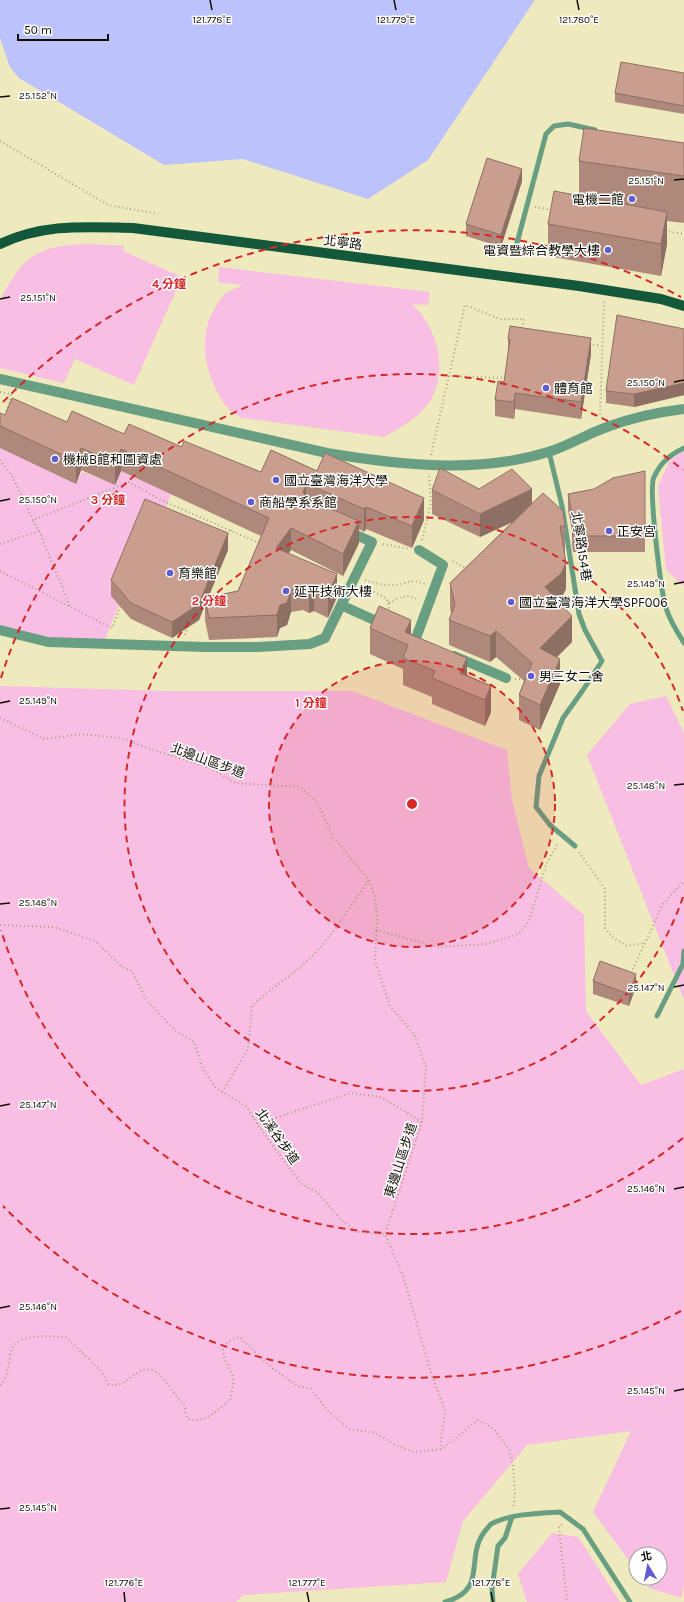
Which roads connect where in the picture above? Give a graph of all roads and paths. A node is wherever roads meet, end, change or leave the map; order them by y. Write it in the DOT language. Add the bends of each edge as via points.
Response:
graph roads {
  1 [pos="599,131"];
  2 [pos="0,141"];
  3 [pos="526,206"];
  4 [pos="556,211"];
  5 [pos="158,214"];
  6 [pos="662,230"];
  7 [pos="684,234"];
  8 [pos="517,242"];
  9 [pos="0,244"];
  10 [pos="684,306"];
  11 [pos="602,310"];
  12 [pos="522,331"];
  13 [pos="587,343"];
  14 [pos="602,346"];
  15 [pos="449,376"];
  16 [pos="507,378"];
  17 [pos="0,379"];
  18 [pos="0,392"];
  19 [pos="684,409"];
  20 [pos="6,414"];
  21 [pos="600,415"];
  22 [pos="684,448"];
  23 [pos="549,452"];
  24 [pos="0,460"];
  25 [pos="428,465"];
  26 [pos="159,499"];
  27 [pos="157,506"];
  28 [pos="33,520"];
  29 [pos="337,526"];
  30 [pos="231,530"];
  31 [pos="39,531"];
  32 [pos="372,542"];
  33 [pos="0,544"];
  34 [pos="224,545"];
  35 [pos="263,545"];
  36 [pos="419,550"];
  37 [pos="443,565"];
  38 [pos="0,571"];
  39 [pos="470,571"];
  40 [pos="354,579"];
  41 [pos="436,587"];
  42 [pos="124,598"];
  43 [pos="577,598"];
  44 [pos="389,603"];
  45 [pos="341,605"];
  46 [pos="71,606"];
  47 [pos="429,606"];
  48 [pos="559,613"];
  49 [pos="189,625"];
  50 [pos="391,627"];
  51 [pos="0,630"];
  52 [pos="416,638"];
  53 [pos="684,643"];
  54 [pos="180,647"];
  55 [pos="442,650"];
  56 [pos="506,678"];
  57 [pos="0,718"];
  58 [pos="562,835"];
  59 [pos="575,846"];
  60 [pos="369,880"];
  61 [pos="684,880"];
  62 [pos="0,926"];
  63 [pos="376,930"];
  64 [pos="644,943"];
  65 [pos="684,951"];
  66 [pos="631,974"];
  67 [pos="657,1016"];
  68 [pos="222,1092"];
  69 [pos="422,1122"];
  70 [pos="257,1124"];
  71 [pos="385,1234"];
  72 [pos="0,1385"];
  73 [pos="442,1449"];
  74 [pos="512,1517"];
  75 [pos="568,1517"];
  76 [pos="445,1602"];
  77 [pos="493,1602"];
  78 [pos="567,1602"];
  79 [pos="630,1602"];
  1 -- 3 [label="lane" via="568,124 554,126 546,134"];
  2 -- 5 [label="path" via="108,205"];
  3 -- 4 [label="path"];
  3 -- 8 [label="lane"];
  6 -- 7 [label="path"];
  9 -- 10 [label="main road, 北寧路" via="41,230 63,226 133,228 579,286"];
  11 -- 14 [label="path"];
  12 -- 15 [label="path" via="524,319 500,319 465,305"];
  13 -- 14 [label="path"];
  14 -- 21 [label="path"];
  15 -- 16 [label="path"];
  15 -- 25 [label="path"];
  17 -- 25 [label="street" via="327,453 379,462"];
  18 -- 20 [label="path" via="11,394"];
  19 -- 23 [label="street" via="608,426"];
  22 -- 53 [label="lane" via="666,458 653,478 656,539 664,600 671,620"];
  23 -- 25 [label="street" via="482,464"];
  23 -- 43 [label="lane, 北寧路154巷" via="562,506"];
  24 -- 28 [label="path" via="12,476"];
  25 -- 36 [label="path" via="431,503"];
  26 -- 27 [label="path"];
  26 -- 28 [label="path" via="129,482"];
  26 -- 30 [label="path"];
  28 -- 31 [label="path"];
  29 -- 32 [label="street"];
  30 -- 34 [label="path"];
  30 -- 35 [label="path"];
  31 -- 33 [label="path"];
  31 -- 46 [label="path"];
  32 -- 36 [label="path"];
  32 -- 40 [label="street"];
  36 -- 37 [label="street"];
  37 -- 39 [label="path" via="446,560 453,561"];
  37 -- 41 [label="street"];
  38 -- 46 [label="path"];
  40 -- 41 [label="path" via="394,585 414,580"];
  40 -- 44 [label="path" via="387,599"];
  40 -- 45 [label="street"];
  41 -- 47 [label="street"];
  42 -- 46 [label="path" via="112,628"];
  43 -- 48 [label="path"];
  43 -- 58 [label="lane, 北寧路154巷" via="585,630 602,661 563,718 539,776 536,806 550,825"];
  44 -- 47 [label="path" via="402,596 412,596"];
  44 -- 50 [label="path"];
  45 -- 50 [label="street"];
  45 -- 54 [label="street" via="325,638 310,644"];
  47 -- 52 [label="street"];
  49 -- 54 [label="path"];
  51 -- 54 [label="street" via="48,642"];
  55 -- 56 [label="street"];
  57 -- 60 [label="path, 北邊山區步道" via="44,739 81,734 121,738 210,768 236,783 300,787 317,802 333,837"];
  58 -- 59 [label="lane, 北寧路154巷"];
  58 -- 63 [label="path" via="546,864 529,921 519,934 486,944 437,947"];
  59 -- 64 [label="path" via="605,889 605,928 613,938 627,946"];
  60 -- 63 [label="path, 東邊山區步道" via="375,898"];
  60 -- 68 [label="path" via="318,949 297,970 271,988 252,1006 248,1050"];
  61 -- 64 [label="path" via="663,904"];
  62 -- 68 [label="path, 北溪谷步道" via="54,927 94,941 122,967 132,971 147,1001 176,1031 194,1042 203,1069 216,1088"];
  63 -- 69 [label="path, 東邊山區步道" via="375,961 390,1006 414,1034 426,1067"];
  64 -- 66 [label="path"];
  65 -- 67 [label="lane" via="683,964"];
  68 -- 70 [label="path, 北溪谷步道" via="248,1107"];
  69 -- 70 [label="path" via="381,1097 351,1093"];
  69 -- 71 [label="path, 東邊山區步道"];
  70 -- 71 [label="path, 北溪谷步道" via="301,1184 317,1192 341,1220 358,1232"];
  71 -- 73 [label="path" via="403,1276 445,1410"];
  72 -- 73 [label="path" via="9,1368 13,1345 18,1341 28,1338 66,1337 102,1372 108,1384 122,1384 140,1371 156,1371 176,1399 184,1404 187,1418 197,1421 214,1414 230,1400 233,1378 225,1360 223,1347 232,1338 239,1337 272,1368 298,1386 311,1389 326,1410 349,1428 376,1433 413,1452"];
  73 -- 74 [label="path" via="478,1420 494,1429 509,1450 513,1466 515,1494"];
  74 -- 75 [label="lane" via="560,1512"];
  74 -- 76 [label="lane" via="490,1525 480,1538 473,1578 468,1590 456,1599"];
  74 -- 77 [label="lane" via="505,1538 498,1546 492,1588"];
  75 -- 78 [label="path" via="559,1528"];
  75 -- 79 [label="lane" via="583,1529"];
}
